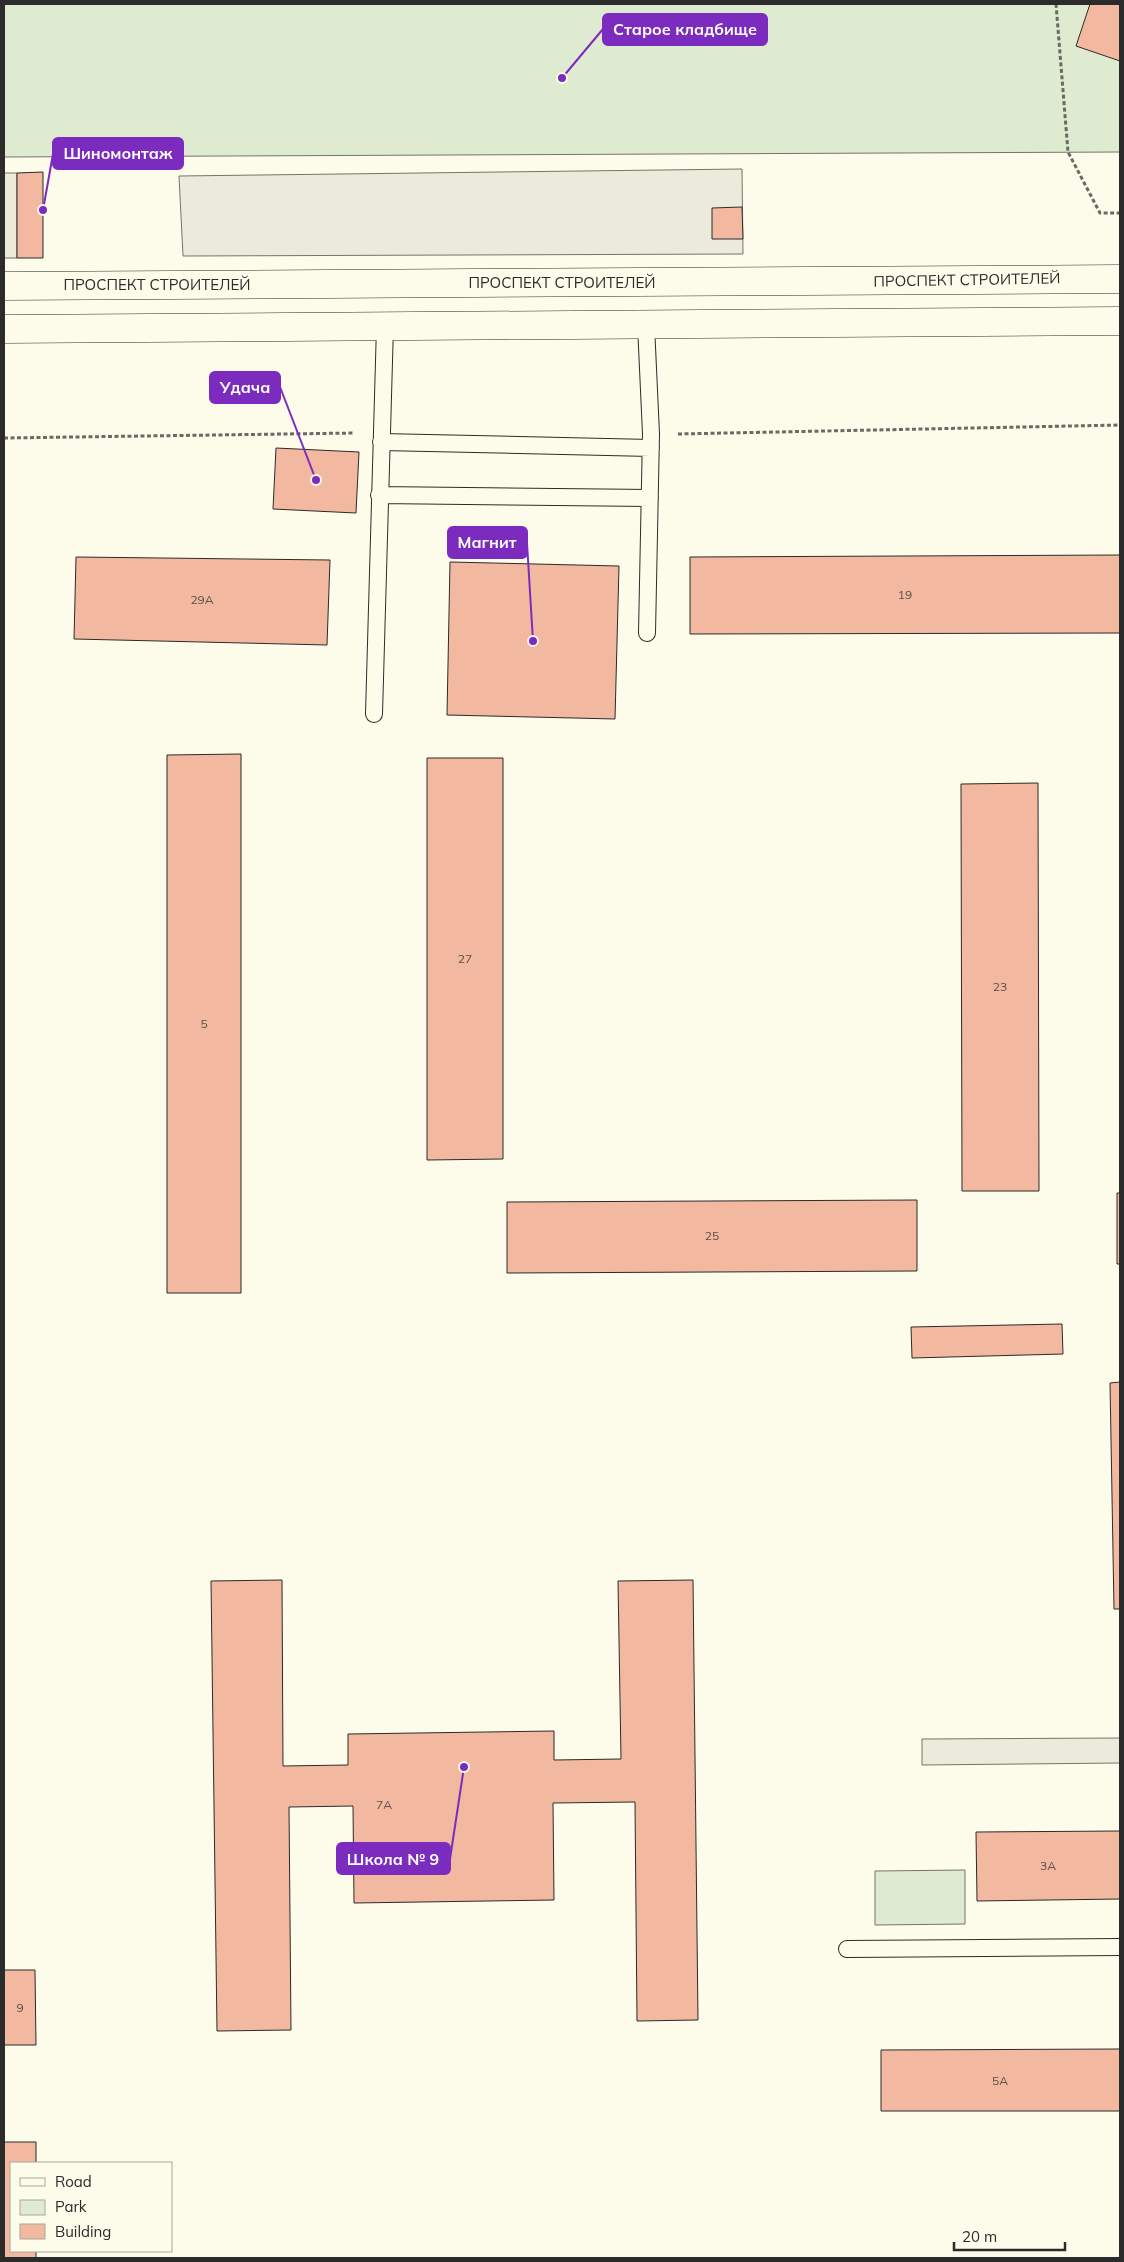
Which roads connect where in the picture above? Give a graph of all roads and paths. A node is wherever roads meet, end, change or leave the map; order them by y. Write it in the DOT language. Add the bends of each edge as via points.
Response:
graph roads {
  1 [pos="1056,4"];
  2 [pos="1120,213"];
  3 [pos="1120,278"];
  4 [pos="4,286"];
  5 [pos="1120,321"];
  6 [pos="646,325"];
  7 [pos="385,326"];
  8 [pos="4,329"];
  9 [pos="381,442"];
  10 [pos="651,448"];
  11 [pos="379,495"];
  12 [pos="650,498"];
  13 [pos="647,633"];
  14 [pos="374,714"];
  15 [pos="1120,1947"];
  16 [pos="847,1949"];
  1 -- 2 [label="path" via="1068,152 1100,213"];
  3 -- 4 [label="main road, ПРОСПЕКТ СТРОИТЕЛЕЙ"];
  5 -- 6 [label="main road"];
  6 -- 7 [label="main road"];
  6 -- 10 [label="lane"];
  7 -- 8 [label="main road"];
  7 -- 9 [label="lane"];
  9 -- 10 [label="lane"];
  9 -- 11 [label="lane"];
  10 -- 12 [label="lane"];
  11 -- 12 [label="lane"];
  11 -- 14 [label="lane"];
  12 -- 13 [label="lane"];
  15 -- 16 [label="lane"];
}
